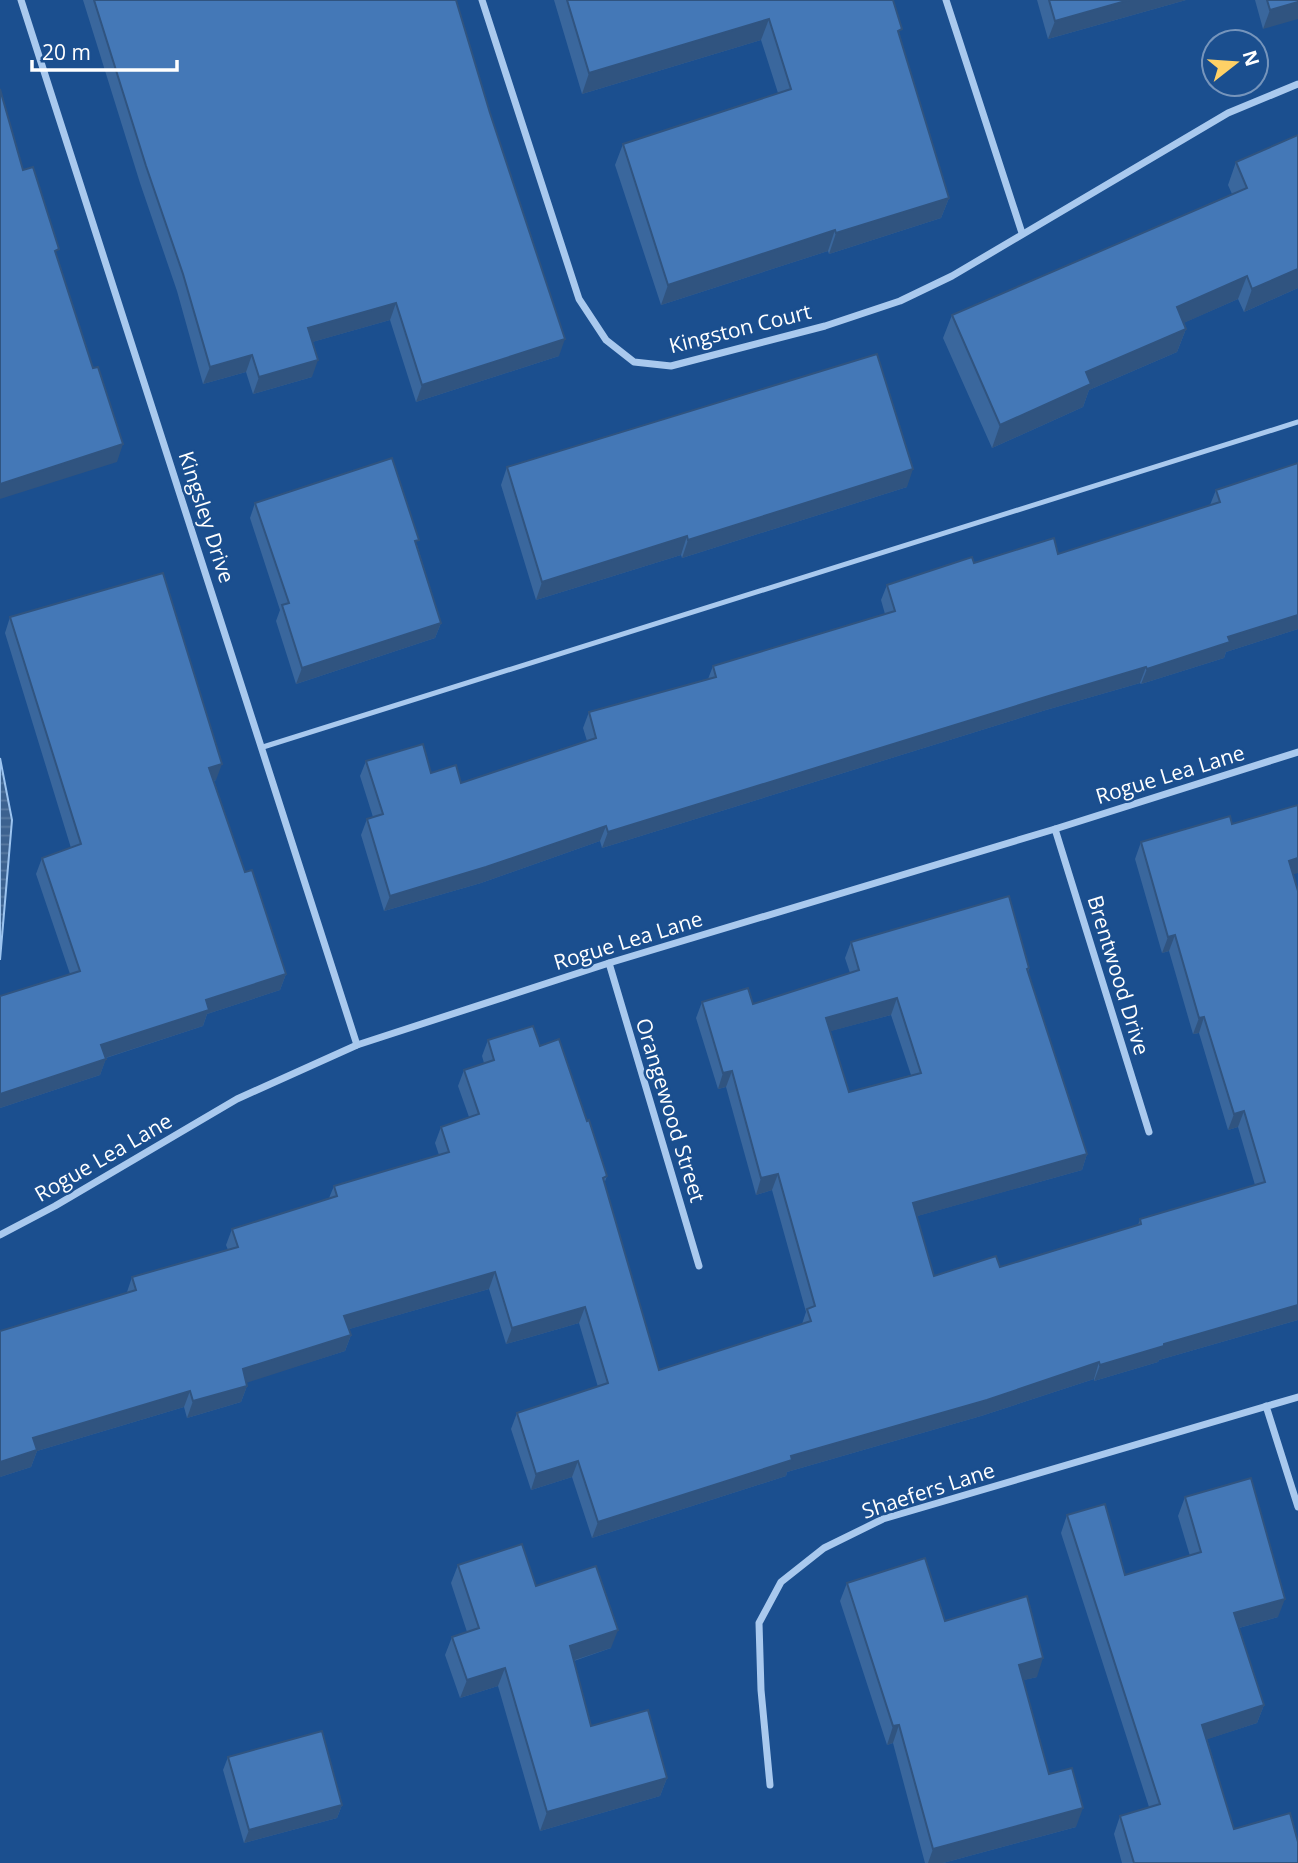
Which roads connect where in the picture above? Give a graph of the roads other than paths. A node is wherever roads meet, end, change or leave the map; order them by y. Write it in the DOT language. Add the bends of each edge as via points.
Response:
graph roads {
  1 [pos="21,0"];
  2 [pos="482,0"];
  3 [pos="946,0"];
  4 [pos="1298,84"];
  5 [pos="1022,233"];
  6 [pos="1298,422"];
  7 [pos="263,747"];
  8 [pos="1298,752"];
  9 [pos="1055,829"];
  10 [pos="609,963"];
  11 [pos="357,1045"];
  12 [pos="1149,1132"];
  13 [pos="0,1236"];
  14 [pos="699,1266"];
  15 [pos="1298,1396"];
  16 [pos="1266,1406"];
  17 [pos="1298,1507"];
  18 [pos="770,1785"];
  1 -- 7 [label="street, Kingsley Drive"];
  2 -- 5 [label="street, Kingston Court" via="579,299 606,340 634,362 671,366 825,326 900,301"];
  3 -- 5 [label="street"];
  4 -- 5 [label="street, Kingston Court" via="1228,113"];
  6 -- 7 [label="lane"];
  7 -- 11 [label="street, Kingsley Drive"];
  8 -- 9 [label="street, Rogue Lea Lane"];
  9 -- 10 [label="street, Rogue Lea Lane"];
  9 -- 12 [label="street, Brentwood Drive"];
  10 -- 11 [label="street, Rogue Lea Lane"];
  10 -- 14 [label="street, Orangewood Street"];
  11 -- 13 [label="street, Rogue Lea Lane" via="237,1099"];
  15 -- 16 [label="street, Shaefers Lane"];
  16 -- 17 [label="street"];
  16 -- 18 [label="street, Shaefers Lane" via="883,1519 824,1548 780,1582 759,1623"];
}
